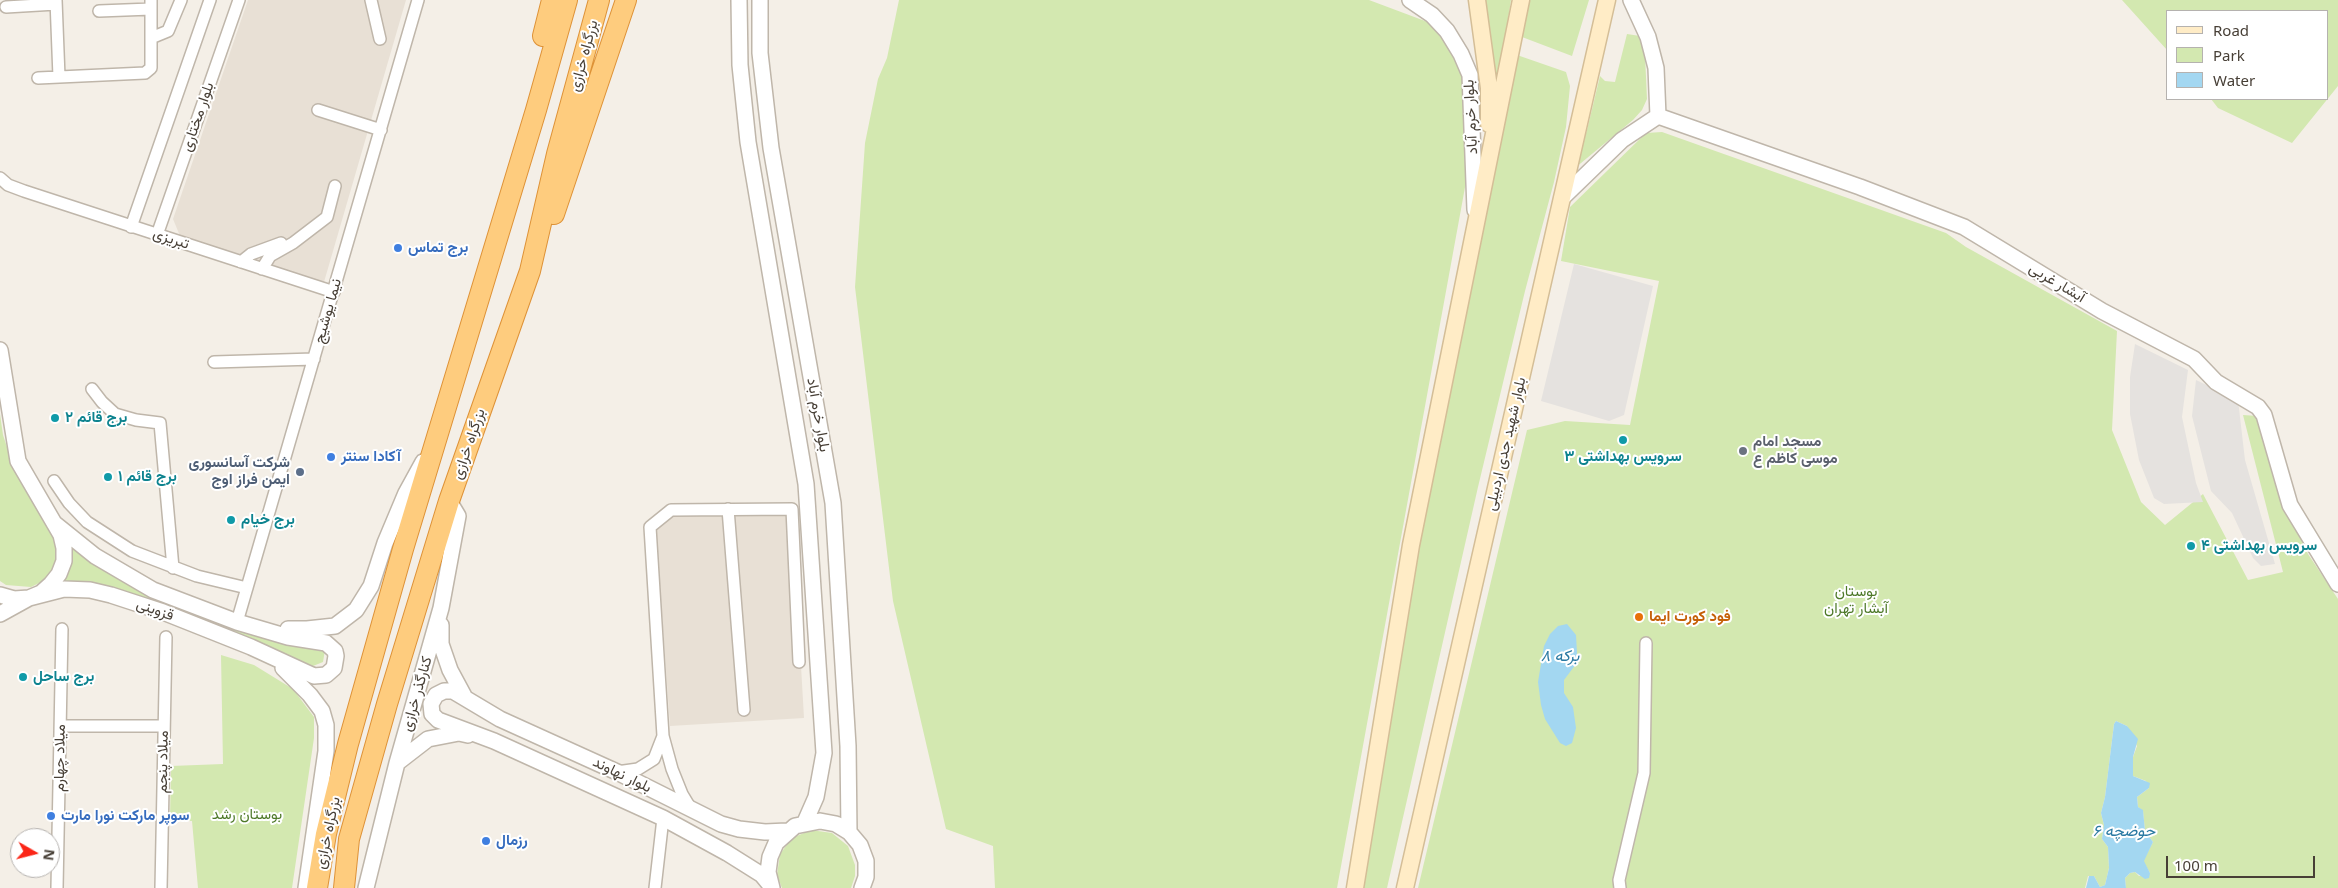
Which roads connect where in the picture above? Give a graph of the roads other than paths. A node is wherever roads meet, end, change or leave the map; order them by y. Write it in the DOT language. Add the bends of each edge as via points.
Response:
graph roads {
  1 [pos="181,0"];
  2 [pos="210,0"];
  3 [pos="239,0"];
  4 [pos="371,0"];
  5 [pos="418,0"];
  6 [pos="552,0"];
  7 [pos="566,0"];
  8 [pos="599,0"];
  9 [pos="626,0"];
  10 [pos="739,0"];
  11 [pos="760,0"];
  12 [pos="1410,0"];
  13 [pos="1477,0"];
  14 [pos="1521,0"];
  15 [pos="1607,0"];
  16 [pos="1631,0"];
  17 [pos="56,2"];
  18 [pos="151,5"];
  19 [pos="6,7"];
  20 [pos="100,11"];
  21 [pos="151,38"];
  22 [pos="380,39"];
  23 [pos="59,76"];
  24 [pos="38,78"];
  25 [pos="318,110"];
  26 [pos="536,110"];
  27 [pos="1658,116"];
  28 [pos="381,130"];
  29 [pos="1490,163"];
  30 [pos="3,185"];
  31 [pos="335,186"];
  32 [pos="1562,198"];
  33 [pos="131,227"];
  34 [pos="1475,228"];
  35 [pos="157,235"];
  36 [pos="300,238"];
  37 [pos="240,262"];
  38 [pos="262,269"];
  39 [pos="530,271"];
  40 [pos="334,292"];
  41 [pos="0,350"];
  42 [pos="314,359"];
  43 [pos="214,362"];
  44 [pos="92,389"];
  45 [pos="438,437"];
  46 [pos="54,480"];
  47 [pos="449,501"];
  48 [pos="808,508"];
  49 [pos="728,509"];
  50 [pos="792,509"];
  51 [pos="54,523"];
  52 [pos="173,568"];
  53 [pos="2338,584"];
  54 [pos="247,588"];
  55 [pos="0,595"];
  56 [pos="796,595"];
  57 [pos="813,595"];
  58 [pos="29,598"];
  59 [pos="441,608"];
  60 [pos="0,614"];
  61 [pos="237,622"];
  62 [pos="259,628"];
  63 [pos="62,629"];
  64 [pos="166,637"];
  65 [pos="1646,643"];
  66 [pos="275,660"];
  67 [pos="799,662"];
  68 [pos="464,696"];
  69 [pos="744,710"];
  70 [pos="61,726"];
  71 [pos="164,726"];
  72 [pos="663,736"];
  73 [pos="494,741"];
  74 [pos="397,764"];
  75 [pos="617,772"];
  76 [pos="692,810"];
  77 [pos="663,818"];
  78 [pos="805,822"];
  79 [pos="786,831"];
  80 [pos="849,832"];
  81 [pos="772,887"];
  82 [pos="57,888"];
  83 [pos="161,888"];
  84 [pos="306,888"];
  85 [pos="317,888"];
  86 [pos="344,888"];
  87 [pos="366,888"];
  88 [pos="655,888"];
  89 [pos="862,888"];
  90 [pos="1355,888"];
  91 [pos="1405,888"];
  92 [pos="1620,888"];
  1 -- 21 [label="street" via="168,31"];
  2 -- 33 [label="street, بلوار مختاری"];
  3 -- 35 [label="street, بلوار مختاری"];
  4 -- 22 [label="street"];
  5 -- 28 [label="street, نیما یوشیج"];
  6 -- 26 [label="highway" via="535,69"];
  7 -- 26 [label="highway, بزرگراه خرازی"];
  8 -- 39 [label="highway, بزرگراه خرازی" via="557,154"];
  9 -- 39 [label="highway" via="554,216"];
  10 -- 48 [label="street, بلوار خرم آباد" via="740,65 748,142"];
  11 -- 80 [label="street, بلوار خرم آباد" via="760,53 771,148 833,503 848,746"];
  12 -- 34 [label="street, بلوار خرم آباد" via="1448,31 1470,75"];
  13 -- 29 [label="main road" via="1489,88"];
  14 -- 29 [label="main road"];
  15 -- 32 [label="main road, بلوار شهید جدی اردبیلی"];
  16 -- 27 [label="street" via="1648,37 1656,68"];
  17 -- 19 [label="street"];
  17 -- 23 [label="street"];
  18 -- 20 [label="street"];
  18 -- 21 [label="street"];
  21 -- 23 [label="street" via="151,68 145,73"];
  23 -- 24 [label="street"];
  25 -- 28 [label="street"];
  26 -- 45 [label="highway, بزرگراه خرازی"];
  27 -- 32 [label="street" via="1622,140"];
  27 -- 53 [label="street, آبشار غربی" via="1964,227 2102,311 2194,359 2216,382 2258,407 2264,415 2290,505"];
  28 -- 40 [label="street, نیما یوشیج"];
  29 -- 34 [label="main road"];
  30 -- 33 [label="street, تبریزی"];
  31 -- 36 [label="street" via="327,217"];
  32 -- 91 [label="main road, بلوار شهید جدی اردبیلی"];
  33 -- 35 [label="street, تبریزی"];
  34 -- 90 [label="main road" via="1411,544"];
  35 -- 37 [label="street, تبریزی"];
  36 -- 37 [label="street" via="251,254"];
  36 -- 38 [label="street" via="270,256"];
  37 -- 38 [label="street, تبریزی"];
  38 -- 40 [label="street, تبریزی"];
  39 -- 47 [label="highway, بزرگراه خرازی"];
  40 -- 42 [label="street, نیما یوشیج"];
  41 -- 51 [label="street" via="18,461"];
  42 -- 43 [label="street"];
  42 -- 54 [label="street, نیما یوشیج"];
  44 -- 52 [label="street" via="115,414 160,423"];
  45 -- 62 [label="street" via="406,493 371,586 356,610 335,626"];
  45 -- 85 [label="highway, بزرگراه خرازی" via="348,744 326,834"];
  46 -- 52 [label="street" via="87,522 132,551"];
  47 -- 59 [label="street, کنارگذر خرازی" via="458,516"];
  47 -- 86 [label="highway, بزرگراه خرازی" via="349,839"];
  48 -- 50 [label="street"];
  48 -- 57 [label="street, بلوار خرم آباد"];
  49 -- 50 [label="street"];
  49 -- 69 [label="street"];
  49 -- 72 [label="street" via="671,510 650,527"];
  50 -- 56 [label="street"];
  51 -- 58 [label="street" via="61,535 64,561 52,584"];
  51 -- 61 [label="street, قزوینی" via="94,556 153,590"];
  52 -- 54 [label="street"];
  54 -- 61 [label="street, نیما یوشیج"];
  55 -- 58 [label="street"];
  56 -- 57 [label="street"];
  56 -- 67 [label="street"];
  57 -- 78 [label="street, بلوار خرم آباد" via="824,753 816,797"];
  58 -- 60 [label="street"];
  58 -- 66 [label="street, قزوینی" via="64,588 111,594 251,647"];
  59 -- 68 [label="street" via="441,644"];
  59 -- 74 [label="street, کنارگذر خرازی"];
  61 -- 62 [label="street, قزوینی"];
  62 -- 66 [label="street" via="326,643 336,656 334,668 321,676 307,674"];
  63 -- 70 [label="street, میلاد چهارم"];
  64 -- 71 [label="street, میلاد پنجم"];
  65 -- 92 [label="street" via="1644,774 1619,880"];
  66 -- 84 [label="street" via="310,694 322,711 326,725 326,751"];
  68 -- 73 [label="street" via="453,691 436,695 431,704 432,714 438,720"];
  68 -- 75 [label="street, بلوار نهاوند" via="500,719"];
  70 -- 71 [label="street"];
  70 -- 82 [label="street, میلاد چهارم"];
  71 -- 83 [label="street, میلاد پنجم"];
  72 -- 75 [label="street" via="654,759 638,769"];
  72 -- 76 [label="street" via="672,769"];
  73 -- 74 [label="street" via="459,734 428,739"];
  73 -- 77 [label="street, بلوار نهاوند"];
  74 -- 87 [label="street, کنارگذر خرازی"];
  75 -- 76 [label="street, بلوار نهاوند"];
  76 -- 79 [label="street, بلوار نهاوند" via="739,829"];
  77 -- 81 [label="street, بلوار نهاوند" via="762,875"];
  77 -- 88 [label="street"];
  78 -- 79 [label="street"];
  78 -- 80 [label="street" via="820,820"];
  79 -- 81 [label="street" via="770,856 768,872"];
  80 -- 89 [label="street" via="860,845 866,861"];
}
